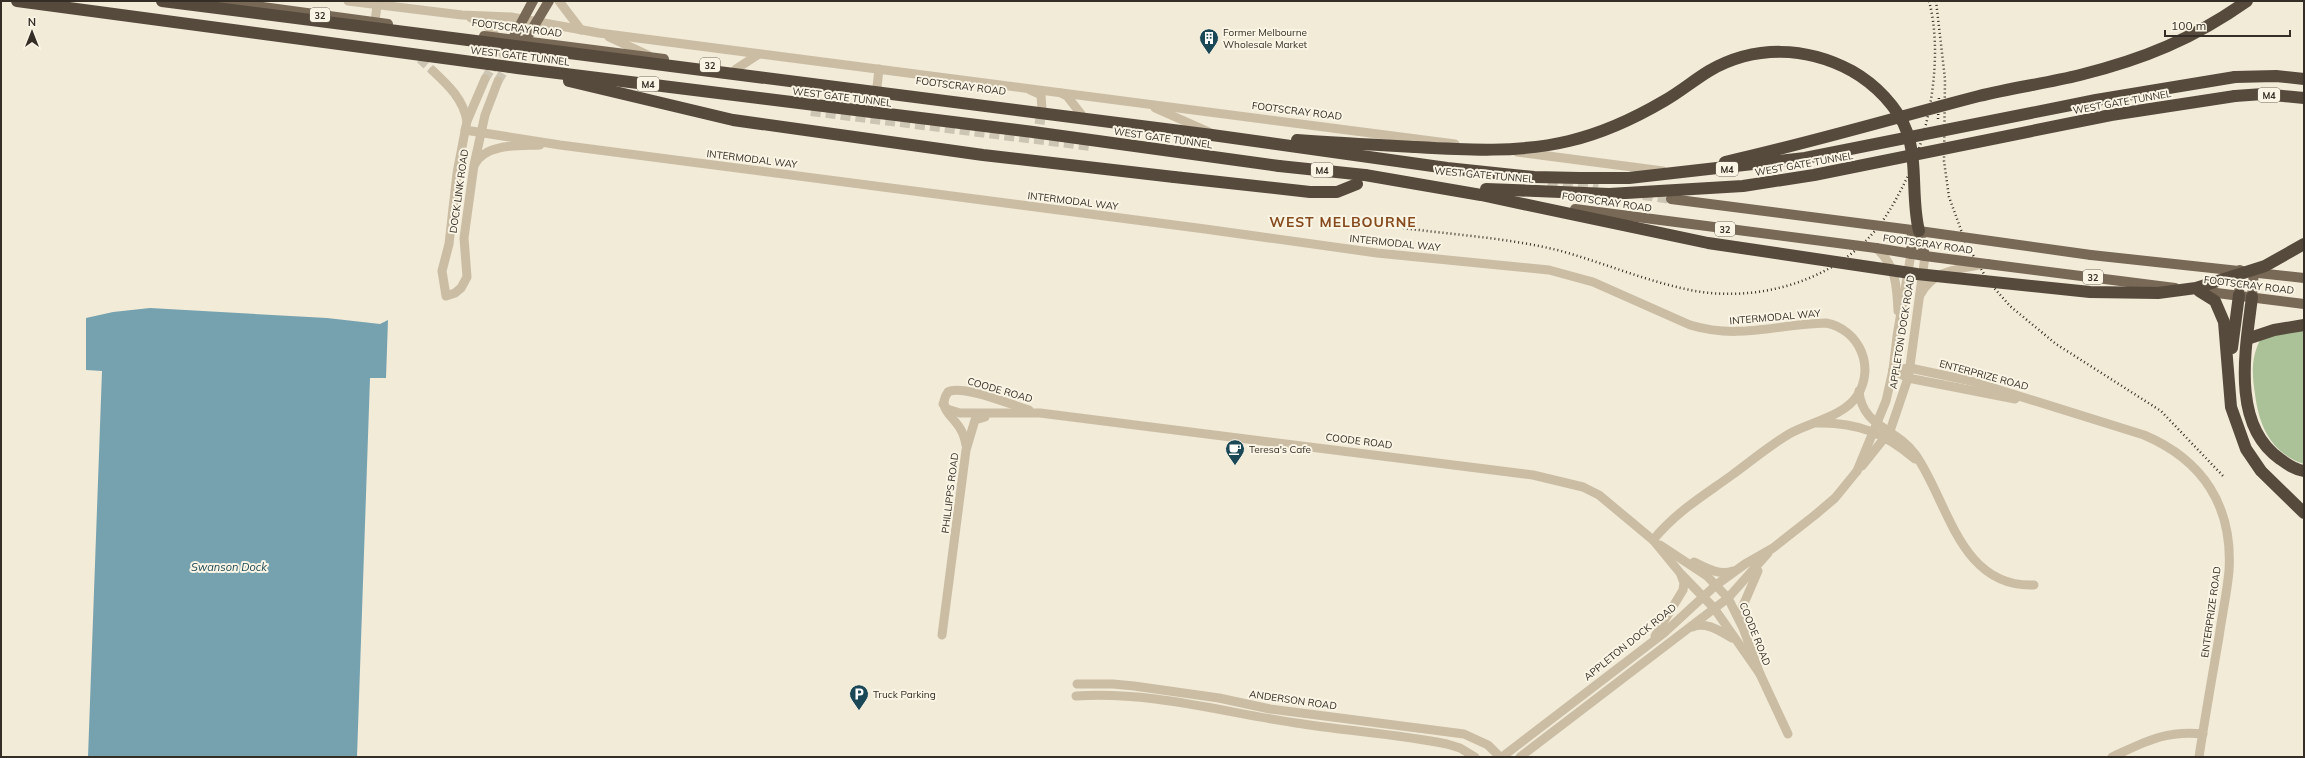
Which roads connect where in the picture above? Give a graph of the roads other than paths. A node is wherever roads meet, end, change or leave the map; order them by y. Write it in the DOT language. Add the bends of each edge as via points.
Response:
graph roads {
  1 [pos="17,1"];
  2 [pos="162,1"];
  3 [pos="226,1"];
  4 [pos="348,1"];
  5 [pos="533,1"];
  6 [pos="549,1"];
  7 [pos="559,1"];
  8 [pos="2247,1"];
  9 [pos="377,5"];
  10 [pos="462,15"];
  11 [pos="524,19"];
  12 [pos="375,22"];
  13 [pos="538,22"];
  14 [pos="581,30"];
  15 [pos="599,33"];
  16 [pos="497,38"];
  17 [pos="512,40"];
  18 [pos="525,41"];
  19 [pos="759,54"];
  20 [pos="656,58"];
  21 [pos="517,68"];
  22 [pos="736,69"];
  23 [pos="880,69"];
  24 [pos="433,71"];
  25 [pos="2276,76"];
  26 [pos="485,79"];
  27 [pos="2304,79"];
  28 [pos="498,81"];
  29 [pos="2304,84"];
  30 [pos="877,87"];
  31 [pos="1023,87"];
  32 [pos="1057,92"];
  33 [pos="2304,98"];
  34 [pos="1131,102"];
  35 [pos="1042,109"];
  36 [pos="1081,114"];
  37 [pos="466,125"];
  38 [pos="481,132"];
  39 [pos="1211,134"];
  40 [pos="560,145"];
  41 [pos="474,165"];
  42 [pos="1366,175"];
  43 [pos="1669,175"];
  44 [pos="1698,176"];
  45 [pos="1356,184"];
  46 [pos="1671,199"];
  47 [pos="1549,206"];
  48 [pos="1916,231"];
  49 [pos="2304,244"];
  50 [pos="1876,248"];
  51 [pos="1911,254"];
  52 [pos="1925,256"];
  53 [pos="1987,264"];
  54 [pos="2240,270"];
  55 [pos="2254,271"];
  56 [pos="2304,278"];
  57 [pos="2199,291"];
  58 [pos="1920,295"];
  59 [pos="2239,295"];
  60 [pos="2252,296"];
  61 [pos="2304,304"];
  62 [pos="1899,323"];
  63 [pos="2304,325"];
  64 [pos="2247,339"];
  65 [pos="1910,368"];
  66 [pos="1893,370"];
  67 [pos="1908,378"];
  68 [pos="2228,378"];
  69 [pos="1859,391"];
  70 [pos="943,404"];
  71 [pos="2052,406"];
  72 [pos="1040,413"];
  73 [pos="1812,423"];
  74 [pos="966,450"];
  75 [pos="1923,467"];
  76 [pos="2304,471"];
  77 [pos="1857,472"];
  78 [pos="2304,513"];
  79 [pos="1654,541"];
  80 [pos="1774,547"];
  81 [pos="1671,552"];
  82 [pos="1766,556"];
  83 [pos="1739,568"];
  84 [pos="1681,574"];
  85 [pos="1716,585"];
  86 [pos="2034,585"];
  87 [pos="1703,597"];
  88 [pos="1728,598"];
  89 [pos="1714,608"];
  90 [pos="1742,625"];
  91 [pos="1689,629"];
  92 [pos="942,635"];
  93 [pos="1733,639"];
  94 [pos="1648,644"];
  95 [pos="1760,674"];
  96 [pos="1076,684"];
  97 [pos="1076,696"];
  98 [pos="1788,734"];
  99 [pos="2203,734"];
  100 [pos="1475,757"];
  101 [pos="1501,757"];
  102 [pos="1520,757"];
  103 [pos="2112,757"];
  104 [pos="2199,757"];
  1 -- 21 [label="highway, WEST GATE TUNNEL / M4, bridge"];
  2 -- 39 [label="highway, WEST GATE TUNNEL / M4, bridge"];
  3 -- 12 [label="main road, FOOTSCRAY ROAD / 32"];
  4 -- 9 [label="street, FOOTSCRAY ROAD"];
  5 -- 11 [label="main road"];
  6 -- 13 [label="main road"];
  7 -- 14 [label="street"];
  8 -- 43 [label="highway, bridge" via="2176,44 2128,62 2079,75 1998,91 1832,136"];
  9 -- 10 [label="street, FOOTSCRAY ROAD"];
  9 -- 12 [label="street"];
  10 -- 11 [label="street, FOOTSCRAY ROAD"];
  10 -- 16 [label="street" via="482,22 491,28"];
  11 -- 13 [label="street, FOOTSCRAY ROAD"];
  11 -- 17 [label="main road"];
  12 -- 16 [label="main road, FOOTSCRAY ROAD / 32"];
  13 -- 14 [label="street, FOOTSCRAY ROAD"];
  13 -- 18 [label="main road"];
  14 -- 15 [label="street, FOOTSCRAY ROAD"];
  15 -- 19 [label="street, FOOTSCRAY ROAD"];
  15 -- 20 [label="street, FOOTSCRAY ROAD"];
  16 -- 17 [label="main road, FOOTSCRAY ROAD / 32"];
  17 -- 18 [label="main road, FOOTSCRAY ROAD / 32"];
  18 -- 20 [label="main road, FOOTSCRAY ROAD / 32"];
  19 -- 22 [label="street"];
  19 -- 23 [label="street, FOOTSCRAY ROAD"];
  20 -- 22 [label="main road, FOOTSCRAY ROAD / 32"];
  21 -- 42 [label="highway, WEST GATE TUNNEL / M4, bridge"];
  21 -- 45 [label="highway, bridge" via="733,120 976,154 1310,192 1337,192"];
  22 -- 30 [label="main road, FOOTSCRAY ROAD / 32"];
  23 -- 30 [label="street"];
  23 -- 31 [label="street, FOOTSCRAY ROAD"];
  24 -- 37 [label="street" via="457,95 462,104"];
  25 -- 27 [label="highway, WEST GATE TUNNEL / M4"];
  25 -- 29 [label="highway"];
  25 -- 43 [label="highway, WEST GATE TUNNEL / M4, bridge" via="2236,77 2189,83 1805,158"];
  26 -- 37 [label="street, DOCK LINK ROAD"];
  28 -- 38 [label="street, DOCK LINK ROAD"];
  30 -- 35 [label="main road, FOOTSCRAY ROAD / 32"];
  31 -- 32 [label="street, FOOTSCRAY ROAD"];
  31 -- 35 [label="street, FOOTSCRAY ROAD" via="1040,95"];
  32 -- 34 [label="street, FOOTSCRAY ROAD"];
  32 -- 36 [label="street, FOOTSCRAY ROAD" via="1067,96"];
  33 -- 42 [label="highway, WEST GATE TUNNEL / M4, bridge" via="2263,94 2190,102 2022,132 1814,175 1743,186 1609,194 1559,193 1503,191"];
  34 -- 39 [label="street, FOOTSCRAY ROAD" via="1155,108"];
  34 -- 44 [label="street, FOOTSCRAY ROAD"];
  35 -- 36 [label="main road, FOOTSCRAY ROAD / 32"];
  37 -- 38 [label="street, INTERMODAL WAY"];
  37 -- 41 [label="street, DOCK LINK ROAD" via="457,173 449,244 442,272 446,296 456,293 467,277 464,238"];
  38 -- 40 [label="street, INTERMODAL WAY"];
  38 -- 41 [label="street, DOCK LINK ROAD"];
  39 -- 43 [label="highway, WEST GATE TUNNEL / M4, bridge" via="1440,167 1526,176 1629,178"];
  39 -- 48 [label="highway, bridge" via="1458,149 1536,147 1568,141 1623,123 1666,100 1708,72 1742,56 1791,52 1819,57 1850,70 1873,85 1895,110 1908,134 1914,170"];
  40 -- 41 [label="street, INTERMODAL WAY" via="497,149 483,154"];
  40 -- 69 [label="street, INTERMODAL WAY" via="1378,253 1549,270 1594,282 1705,330 1748,332 1815,323 1836,324 1853,336 1864,356 1864,375"];
  42 -- 49 [label="highway, bridge" via="1481,195 1708,243 1917,274 2090,292 2158,293 2196,288 2265,266"];
  46 -- 48 [label="main road, FOOTSCRAY ROAD / 32, bridge"];
  47 -- 50 [label="main road, FOOTSCRAY ROAD / 32, bridge"];
  48 -- 51 [label="main road, APPLETON DOCK ROAD"];
  48 -- 52 [label="main road, APPLETON DOCK ROAD"];
  48 -- 54 [label="main road, FOOTSCRAY ROAD / 32, bridge" via="2091,255"];
  50 -- 51 [label="main road, FOOTSCRAY ROAD / 32"];
  50 -- 62 [label="street" via="1885,256 1892,269 1897,290"];
  51 -- 52 [label="main road, FOOTSCRAY ROAD / 32"];
  51 -- 62 [label="street, APPLETON DOCK ROAD"];
  52 -- 53 [label="main road, FOOTSCRAY ROAD / 32, bridge"];
  52 -- 58 [label="street, APPLETON DOCK ROAD, bridge"];
  53 -- 57 [label="main road, FOOTSCRAY ROAD / 32, bridge"];
  53 -- 58 [label="street, bridge" via="1934,277 1926,284"];
  54 -- 55 [label="main road, FOOTSCRAY ROAD / 32"];
  54 -- 59 [label="main road"];
  55 -- 56 [label="main road, FOOTSCRAY ROAD / 32"];
  55 -- 60 [label="main road"];
  57 -- 59 [label="main road, FOOTSCRAY ROAD / 32"];
  57 -- 68 [label="highway" via="2215,301 2221,312 2227,338"];
  58 -- 65 [label="street, APPLETON DOCK ROAD"];
  59 -- 60 [label="main road, FOOTSCRAY ROAD / 32"];
  59 -- 68 [label="highway"];
  60 -- 61 [label="main road, FOOTSCRAY ROAD / 32"];
  60 -- 64 [label="highway"];
  62 -- 66 [label="street, APPLETON DOCK ROAD"];
  63 -- 64 [label="highway" via="2274,330"];
  64 -- 76 [label="highway" via="2245,371 2250,414 2255,429 2269,450 2291,466"];
  65 -- 66 [label="street, ENTERPRIZE ROAD"];
  65 -- 67 [label="street, APPLETON DOCK ROAD"];
  65 -- 71 [label="street, ENTERPRIZE ROAD" via="1984,385"];
  66 -- 67 [label="street, ENTERPRIZE ROAD"];
  66 -- 77 [label="street, APPLETON DOCK ROAD, bridge" via="1886,401"];
  67 -- 71 [label="street, ENTERPRIZE ROAD"];
  67 -- 77 [label="street, APPLETON DOCK ROAD, bridge" via="1890,431"];
  68 -- 78 [label="highway" via="2234,419 2252,460"];
  69 -- 73 [label="street, INTERMODAL WAY" via="1847,406"];
  69 -- 75 [label="street" via="1860,401 1868,416 1905,442"];
  70 -- 72 [label="street, COODE ROAD" via="947,409 966,414"];
  70 -- 72 [label="street, COODE ROAD" via="948,392 956,389"];
  70 -- 74 [label="street" via="945,412 961,430"];
  71 -- 99 [label="street, ENTERPRIZE ROAD" via="2154,439 2170,448 2187,461 2208,484 2220,505 2228,534 2229,572"];
  72 -- 74 [label="street, PHILLIPPS ROAD" via="976,419"];
  72 -- 79 [label="street, COODE ROAD" via="1552,478 1583,487 1599,495"];
  73 -- 75 [label="street" via="1848,424 1869,430 1901,449"];
  73 -- 79 [label="street, INTERMODAL WAY" via="1767,449 1680,511"];
  74 -- 92 [label="street, PHILLIPPS ROAD"];
  75 -- 86 [label="street" via="1953,530 1976,561 2000,578 2014,583"];
  77 -- 80 [label="street, APPLETON DOCK ROAD" via="1826,505"];
  79 -- 81 [label="street, COODE ROAD"];
  79 -- 84 [label="street, COODE ROAD"];
  80 -- 82 [label="street, APPLETON DOCK ROAD"];
  80 -- 83 [label="street, APPLETON DOCK ROAD"];
  81 -- 83 [label="street" via="1718,572 1724,573"];
  81 -- 85 [label="street, COODE ROAD"];
  82 -- 88 [label="street, APPLETON DOCK ROAD" via="1740,588"];
  82 -- 90 [label="street" via="1744,602 1741,613"];
  83 -- 85 [label="street, APPLETON DOCK ROAD"];
  84 -- 87 [label="street, COODE ROAD"];
  84 -- 94 [label="street" via="1683,590"];
  85 -- 87 [label="street, APPLETON DOCK ROAD"];
  85 -- 88 [label="street, COODE ROAD"];
  87 -- 89 [label="street, COODE ROAD"];
  87 -- 94 [label="street, APPLETON DOCK ROAD"];
  88 -- 89 [label="street, APPLETON DOCK ROAD"];
  88 -- 90 [label="street, COODE ROAD"];
  89 -- 91 [label="street, APPLETON DOCK ROAD"];
  89 -- 93 [label="street, COODE ROAD"];
  90 -- 95 [label="street, COODE ROAD"];
  91 -- 93 [label="street" via="1696,626 1711,626"];
  91 -- 102 [label="street, APPLETON DOCK ROAD"];
  93 -- 95 [label="street, COODE ROAD"];
  94 -- 101 [label="street, APPLETON DOCK ROAD"];
  95 -- 98 [label="street, COODE ROAD"];
  96 -- 101 [label="street, ANDERSON ROAD" via="1134,686 1219,698 1270,709 1464,734 1488,745"];
  97 -- 100 [label="street, ANDERSON ROAD" via="1124,696 1209,706 1296,723 1446,744 1460,748"];
  99 -- 103 [label="street" via="2173,733 2156,737"];
  99 -- 104 [label="street, ENTERPRIZE ROAD"];
}
